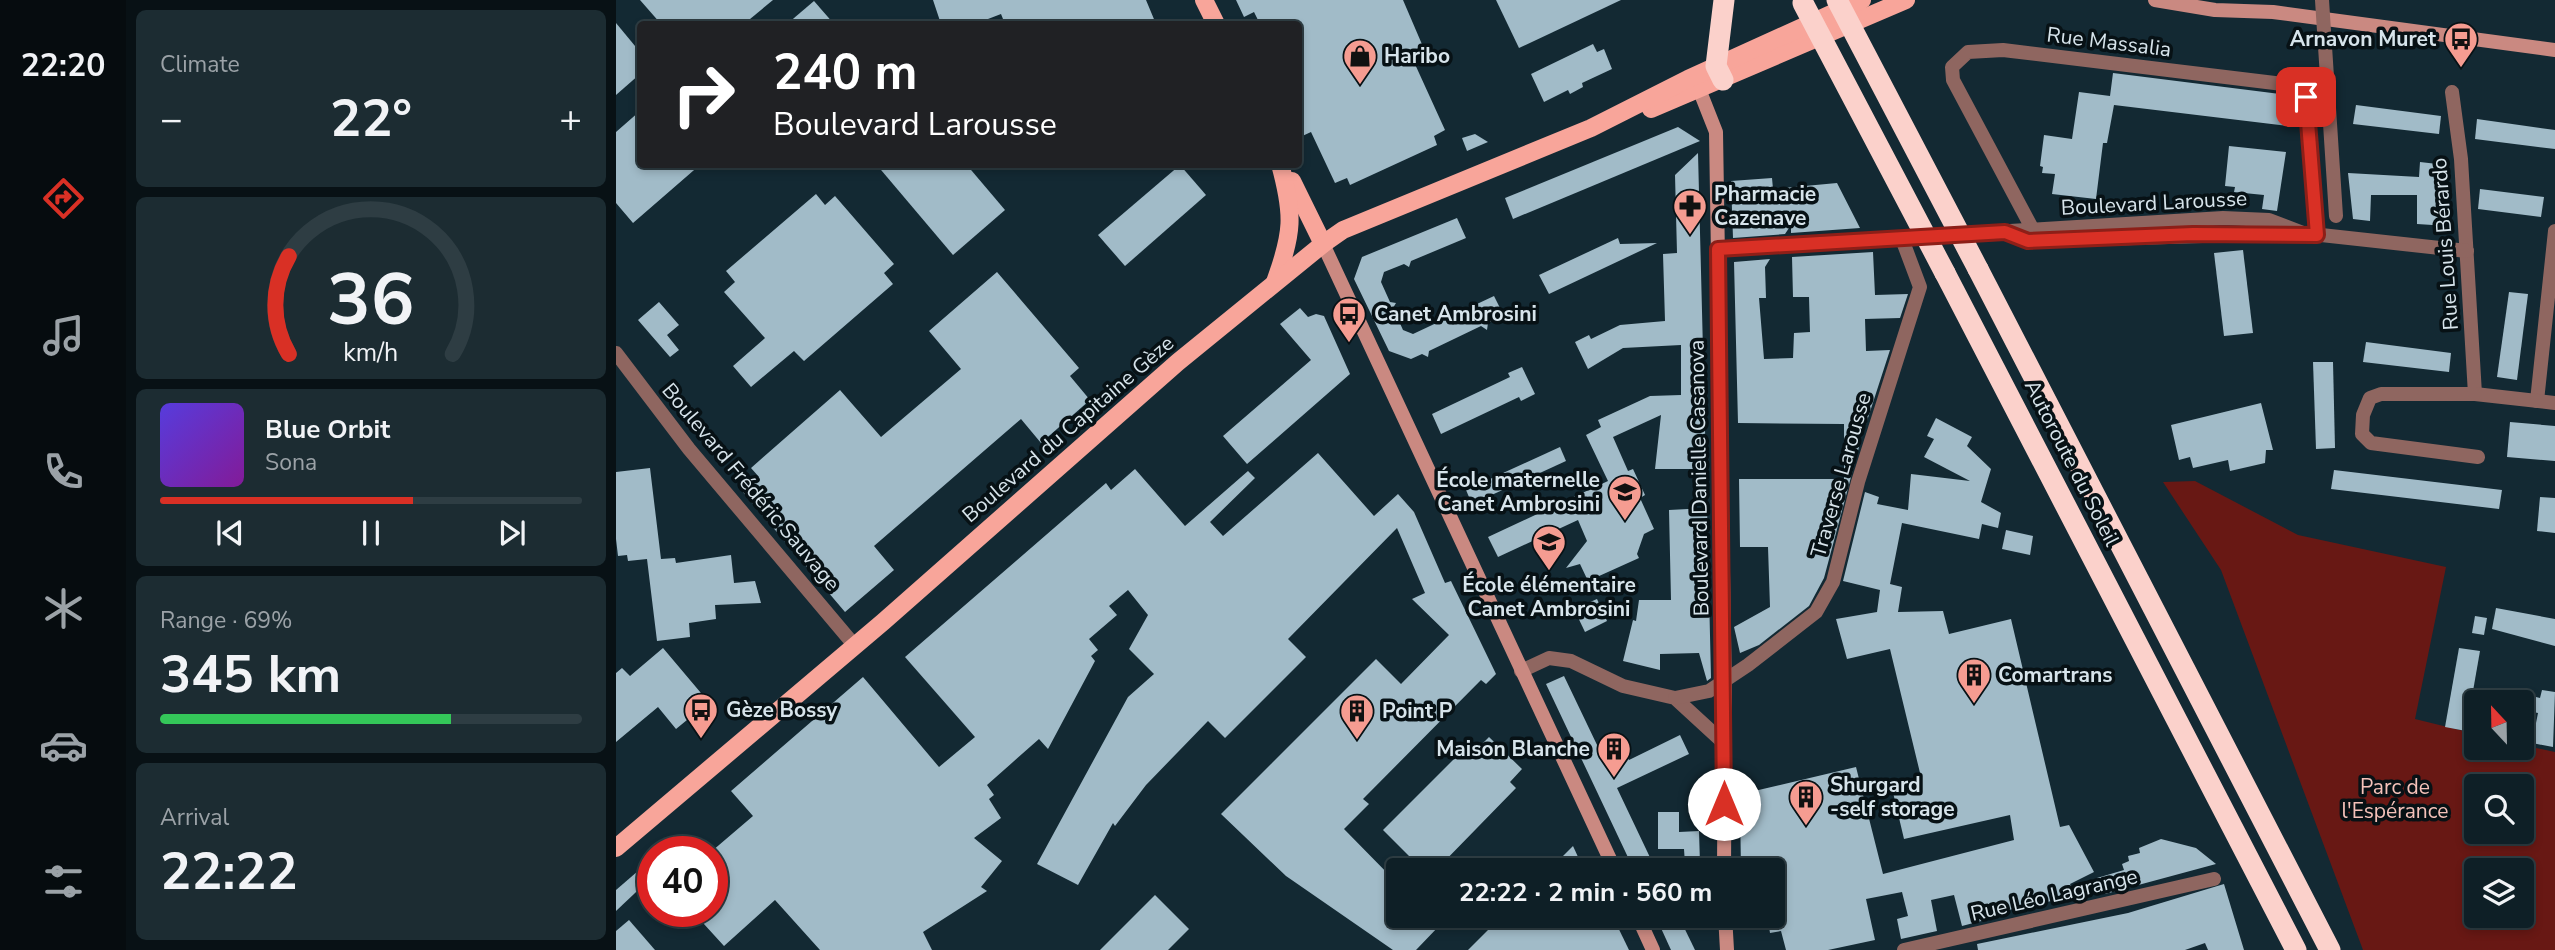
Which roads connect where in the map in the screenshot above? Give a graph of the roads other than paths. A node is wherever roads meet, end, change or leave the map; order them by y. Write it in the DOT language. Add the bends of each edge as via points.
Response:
graph roads {
  1 [pos="1205,0"];
  2 [pos="1724,0"];
  3 [pos="1837,0"];
  4 [pos="1862,0"];
  5 [pos="1906,0"];
  6 [pos="2155,0"];
  7 [pos="2242,0"];
  8 [pos="2322,0"];
  9 [pos="1803,1"];
  10 [pos="2273,12"];
  11 [pos="1215,21"];
  12 [pos="2555,50"];
  13 [pos="1720,73"];
  14 [pos="1694,84"];
  15 [pos="2452,92"];
  16 [pos="1283,168"];
  17 [pos="1284,168"];
  18 [pos="2033,230"];
  19 [pos="2555,231"];
  20 [pos="2005,232"];
  21 [pos="2310,234"];
  22 [pos="2338,238"];
  23 [pos="1902,239"];
  24 [pos="1323,244"];
  25 [pos="1718,249"];
  26 [pos="2467,251"];
  27 [pos="1275,282"];
  28 [pos="616,353"];
  29 [pos="2475,394"];
  30 [pos="2537,401"];
  31 [pos="2555,403"];
  32 [pos="2478,457"];
  33 [pos="856,646"];
  34 [pos="1521,671"];
  35 [pos="1724,681"];
  36 [pos="1675,698"];
  37 [pos="1724,743"];
  38 [pos="618,847"];
  39 [pos="1609,858"];
  40 [pos="1724,858"];
  41 [pos="2214,879"];
  42 [pos="1643,928"];
  43 [pos="1726,928"];
  44 [pos="1942,946"];
  45 [pos="1653,950"];
  46 [pos="1727,950"];
  47 [pos="1904,950"];
  48 [pos="2296,950"];
  49 [pos="2330,950"];
  1 -- 11 [label="main road"];
  2 -- 13 [label="highway"];
  3 -- 49 [label="highway, Autoroute du Soleil, bridge"];
  4 -- 13 [label="main road"];
  5 -- 13 [label="main road"];
  6 -- 10 [label="street" via="2216,10"];
  7 -- 10 [label="street"];
  8 -- 22 [label="street, bridge"];
  9 -- 48 [label="highway, Autoroute du Soleil, bridge"];
  10 -- 12 [label="street"];
  13 -- 14 [label="main road"];
  14 -- 24 [label="main road, Boulevard du Capitaine Gèze" via="1343,230"];
  14 -- 25 [label="street, Boulevard Danielle Casanova" via="1716,132"];
  15 -- 26 [label="street, Rue Louis Bérardo"];
  16 -- 27 [label="main road" via="1292,225"];
  17 -- 24 [label="main road"];
  18 -- 20 [label="street, Boulevard Larousse"];
  18 -- 21 [label="street, Boulevard Larousse" via="2223,218 2269,220"];
  18 -- 21 [label="street, Rue Massalia" via="1953,80 1952,67 1968,52 2003,50 2303,90"];
  19 -- 30 [label="street"];
  20 -- 21 [label="street, Boulevard Larousse" via="2028,241"];
  20 -- 23 [label="street, Boulevard Larousse"];
  21 -- 22 [label="street, Boulevard Larousse"];
  22 -- 26 [label="street, Boulevard Larousse"];
  23 -- 25 [label="street, Boulevard Larousse"];
  23 -- 35 [label="street, Traverse Larousse" via="1920,287 1833,582 1816,612"];
  24 -- 27 [label="main road, Boulevard du Capitaine Gèze"];
  24 -- 34 [label="street"];
  25 -- 35 [label="street, Boulevard Danielle Casanova"];
  26 -- 29 [label="street, Rue Louis Bérardo"];
  27 -- 33 [label="main road, Boulevard du Capitaine Gèze"];
  28 -- 33 [label="street, Boulevard Frédéric Sauvage" via="689,449"];
  29 -- 30 [label="street"];
  29 -- 32 [label="street" via="2381,394 2370,398 2362,434 2371,443"];
  30 -- 31 [label="street"];
  33 -- 38 [label="main road, Boulevard du Capitaine Gèze"];
  34 -- 36 [label="street" via="1560,658 1623,686"];
  34 -- 39 [label="street"];
  35 -- 36 [label="street, Traverse Larousse" via="1701,694"];
  35 -- 37 [label="street, Boulevard Danielle Casanova"];
  36 -- 37 [label="street"];
  37 -- 40 [label="street, Boulevard Danielle Casanova"];
  41 -- 44 [label="street, Rue Léo Lagrange"];
  42 -- 45 [label="street"];
  43 -- 46 [label="street"];
  44 -- 47 [label="street, Rue Léo Lagrange"];
}
